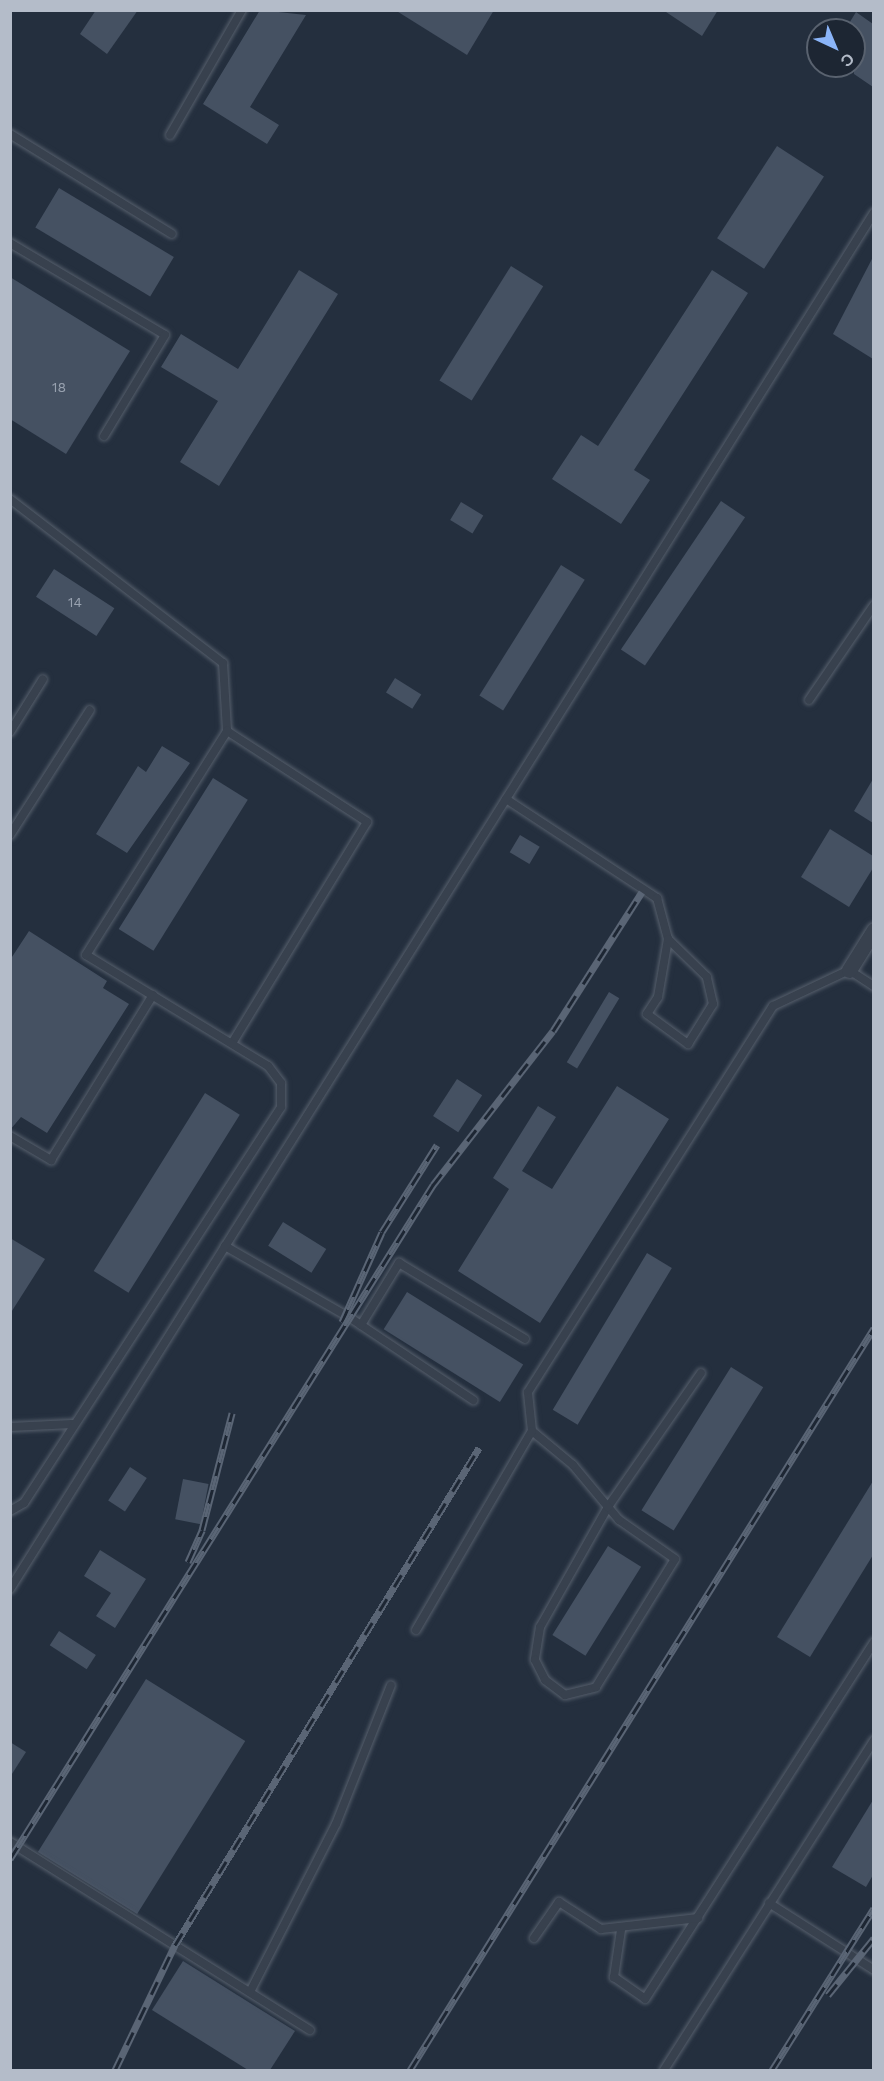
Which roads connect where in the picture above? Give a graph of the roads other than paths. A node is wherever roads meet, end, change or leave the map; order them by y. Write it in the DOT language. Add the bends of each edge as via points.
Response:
graph roads {
  1 [pos="242,10"];
  2 [pos="10,134"];
  3 [pos="170,135"];
  4 [pos="873,213"];
  5 [pos="172,234"];
  6 [pos="10,243"];
  7 [pos="104,436"];
  8 [pos="10,499"];
  9 [pos="873,605"];
  10 [pos="43,679"];
  11 [pos="809,700"];
  12 [pos="90,710"];
  13 [pos="227,731"];
  14 [pos="10,732"];
  15 [pos="506,799"];
  16 [pos="10,835"];
  17 [pos="873,930"];
  18 [pos="668,939"];
  19 [pos="849,970"];
  20 [pos="873,986"];
  21 [pos="153,995"];
  22 [pos="232,1043"];
  23 [pos="10,1136"];
  24 [pos="225,1246"];
  25 [pos="361,1325"];
  26 [pos="525,1339"];
  27 [pos="701,1373"];
  28 [pos="473,1400"];
  29 [pos="72,1424"];
  30 [pos="10,1426"];
  31 [pos="532,1431"];
  32 [pos="608,1507"];
  33 [pos="10,1511"];
  34 [pos="10,1589"];
  35 [pos="416,1630"];
  36 [pos="873,1642"];
  37 [pos="391,1686"];
  38 [pos="873,1740"];
  39 [pos="10,1842"];
  40 [pos="769,1903"];
  41 [pos="698,1918"];
  42 [pos="621,1930"];
  43 [pos="534,1938"];
  44 [pos="873,1970"];
  45 [pos="250,1992"];
  46 [pos="310,2030"];
  47 [pos="664,2070"];
  1 -- 3 [label="lane"];
  2 -- 5 [label="lane"];
  4 -- 15 [label="lane"];
  6 -- 7 [label="lane" via="165,335"];
  8 -- 13 [label="lane" via="224,663"];
  9 -- 11 [label="lane"];
  10 -- 14 [label="lane"];
  12 -- 16 [label="lane"];
  13 -- 21 [label="lane" via="86,955"];
  13 -- 22 [label="lane" via="367,822"];
  15 -- 18 [label="lane" via="645,885 657,897"];
  15 -- 24 [label="lane"];
  17 -- 19 [label="street"];
  18 -- 18 [label="lane" via="707,977 713,1004 688,1044 647,1014 658,997"];
  19 -- 20 [label="lane"];
  19 -- 31 [label="lane" via="773,1006 528,1392"];
  21 -- 22 [label="lane"];
  21 -- 23 [label="lane" via="51,1160"];
  22 -- 29 [label="lane" via="268,1066 281,1083 281,1107"];
  24 -- 25 [label="lane"];
  24 -- 34 [label="lane"];
  25 -- 26 [label="lane" via="399,1263"];
  25 -- 28 [label="lane"];
  27 -- 32 [label="lane"];
  29 -- 30 [label="lane"];
  29 -- 33 [label="lane" via="24,1503"];
  31 -- 32 [label="lane" via="573,1465"];
  31 -- 35 [label="lane"];
  32 -- 32 [label="lane" via="540,1627 535,1660 545,1680 565,1695 596,1687 675,1559"];
  36 -- 41 [label="lane"];
  37 -- 45 [label="lane" via="336,1824"];
  38 -- 40 [label="lane"];
  39 -- 45 [label="lane"];
  40 -- 44 [label="lane"];
  40 -- 47 [label="lane"];
  41 -- 42 [label="lane"];
  41 -- 42 [label="lane" via="645,1999 614,1977"];
  42 -- 43 [label="lane" via="601,1929 559,1902"];
  45 -- 46 [label="lane"];
}
